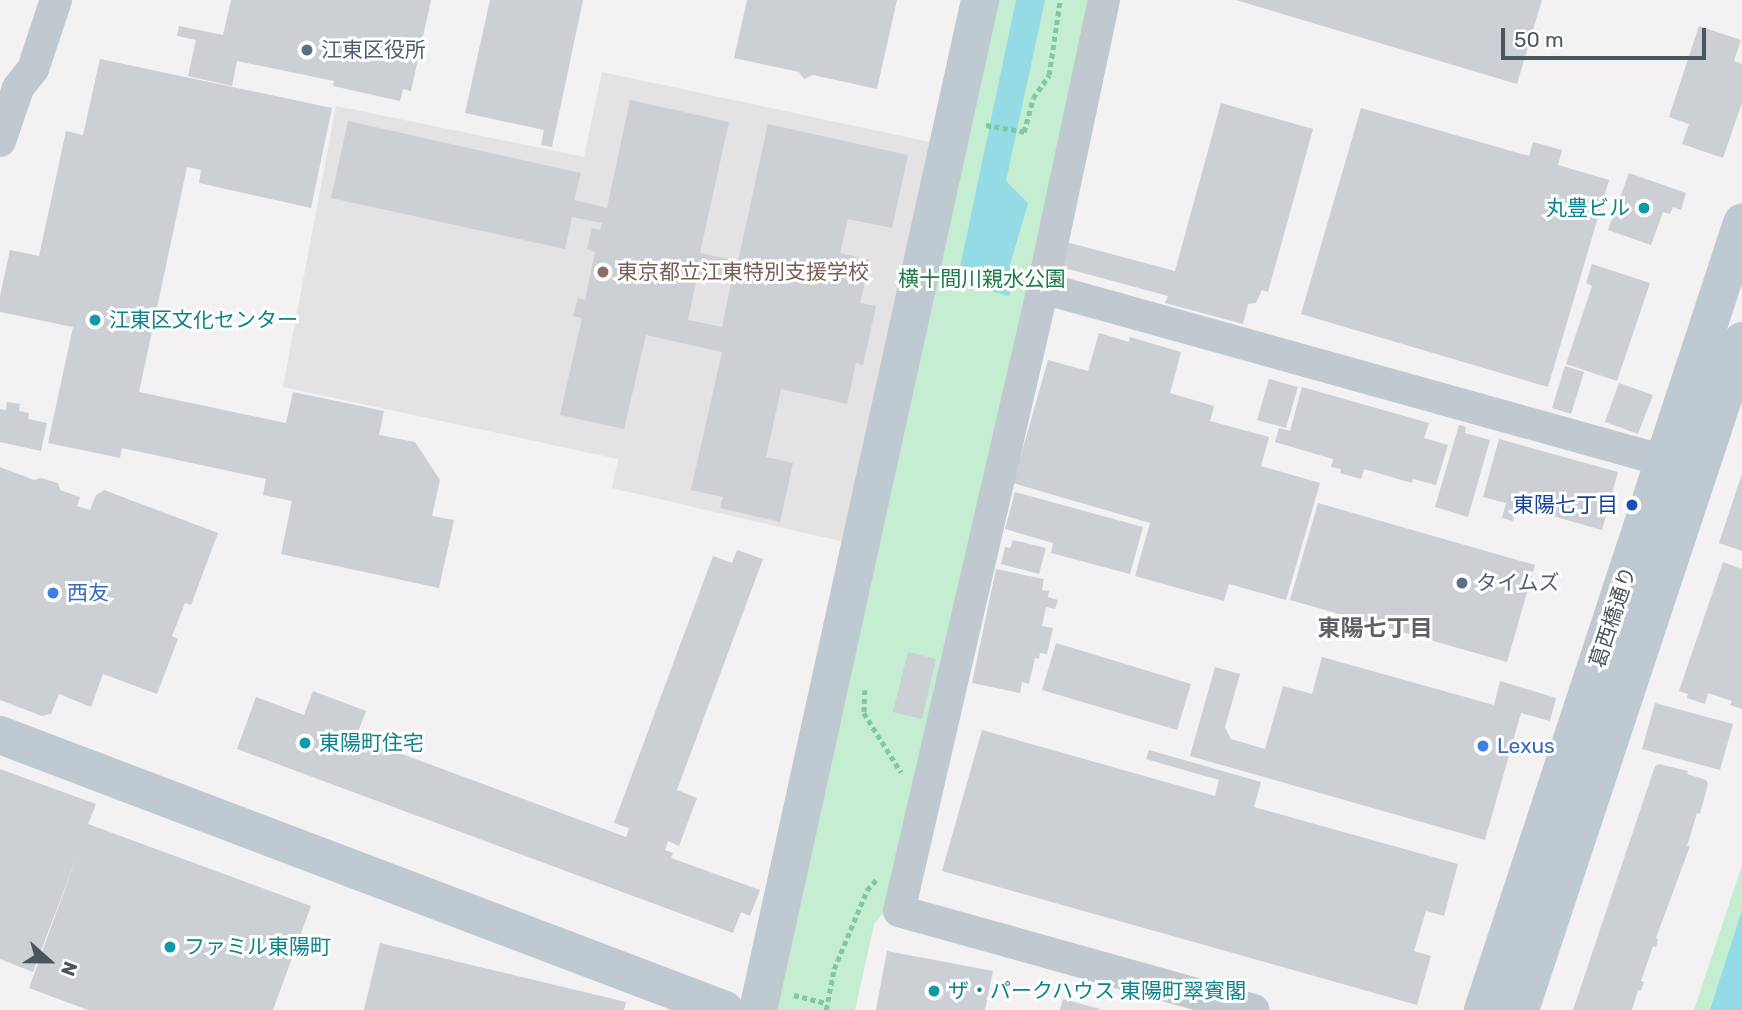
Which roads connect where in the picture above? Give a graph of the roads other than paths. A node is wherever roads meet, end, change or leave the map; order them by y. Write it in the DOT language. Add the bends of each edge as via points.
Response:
graph roads {
  1 [pos="56,0"];
  2 [pos="980,0"];
  3 [pos="1104,0"];
  4 [pos="0,141"];
  5 [pos="1742,223"];
  6 [pos="1042,288"];
  7 [pos="1742,341"];
  8 [pos="1665,461"];
  9 [pos="0,735"];
  10 [pos="774,1002"];
  11 [pos="726,1010"];
  12 [pos="1254,1010"];
  13 [pos="1483,1010"];
  14 [pos="1520,1010"];
  1 -- 4 [label="street" via="33,69 18,88"];
  2 -- 10 [label="street"];
  3 -- 6 [label="street"];
  5 -- 8 [label="street, 葛西橋通り"];
  6 -- 8 [label="street"];
  6 -- 12 [label="street" via="898,911"];
  7 -- 14 [label="street, 葛西橋通り"];
  8 -- 13 [label="street, 葛西橋通り"];
  9 -- 11 [label="street"];
}
